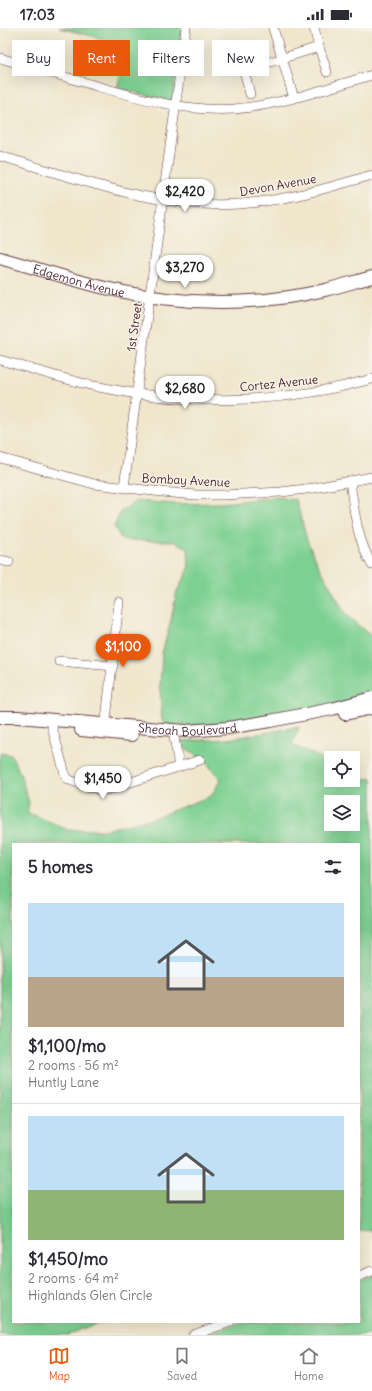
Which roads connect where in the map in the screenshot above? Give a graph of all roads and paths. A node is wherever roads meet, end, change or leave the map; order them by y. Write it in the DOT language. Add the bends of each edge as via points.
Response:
graph roads {
  1 [pos="186,28"];
  2 [pos="273,28"];
  3 [pos="314,28"];
  4 [pos="319,47"];
  5 [pos="0,58"];
  6 [pos="282,58"];
  7 [pos="269,62"];
  8 [pos="327,72"];
  9 [pos="372,75"];
  10 [pos="246,76"];
  11 [pos="250,94"];
  12 [pos="294,98"];
  13 [pos="176,105"];
  14 [pos="0,156"];
  15 [pos="372,175"];
  16 [pos="163,200"];
  17 [pos="0,258"];
  18 [pos="372,277"];
  19 [pos="150,296"];
  20 [pos="0,360"];
  21 [pos="372,378"];
  22 [pos="137,394"];
  23 [pos="0,458"];
  24 [pos="372,476"];
  25 [pos="350,481"];
  26 [pos="124,488"];
  27 [pos="372,565"];
  28 [pos="119,602"];
  29 [pos="59,661"];
  30 [pos="113,666"];
  31 [pos="372,698"];
  32 [pos="372,708"];
  33 [pos="0,717"];
  34 [pos="0,724"];
  35 [pos="52,727"];
  36 [pos="106,728"];
  37 [pos="175,734"];
  38 [pos="200,760"];
  39 [pos="179,767"];
  40 [pos="372,1271"];
  41 [pos="360,1276"];
  42 [pos="227,1323"];
  43 [pos="193,1335"];
  1 -- 13 [label="street, 1st Street"];
  2 -- 6 [label="street"];
  3 -- 4 [label="street"];
  4 -- 6 [label="street"];
  4 -- 8 [label="street"];
  5 -- 13 [label="street" via="120,93"];
  6 -- 7 [label="street"];
  6 -- 12 [label="street"];
  9 -- 12 [label="street"];
  10 -- 11 [label="street"];
  12 -- 13 [label="street" via="232,109 198,109"];
  13 -- 16 [label="street, 1st Street"];
  14 -- 16 [label="street, Devon Avenue"];
  15 -- 16 [label="street, Devon Avenue" via="322,190 264,201 210,204"];
  16 -- 19 [label="street, 1st Street"];
  17 -- 19 [label="street, Edgemon Avenue" via="105,288"];
  18 -- 19 [label="street, Edgemon Avenue" via="325,290 255,301 183,301"];
  19 -- 22 [label="street, 1st Street"];
  20 -- 22 [label="street, Cortez Avenue" via="100,387"];
  21 -- 22 [label="street, Cortez Avenue" via="319,391 253,399 186,400"];
  22 -- 26 [label="street, 1st Street"];
  23 -- 26 [label="street, Bombay Avenue" via="88,482"];
  24 -- 25 [label="street, Bombay Avenue"];
  25 -- 26 [label="street, Bombay Avenue" via="301,490 224,495"];
  25 -- 27 [label="street" via="361,539"];
  28 -- 30 [label="street"];
  29 -- 30 [label="street"];
  30 -- 36 [label="street"];
  31 -- 37 [label="street, Sheoah Boulevard" via="270,721"];
  32 -- 37 [label="street, Sheoah Boulevard" via="228,735"];
  33 -- 36 [label="street, Sheoah Boulevard"];
  34 -- 35 [label="street, Sheoah Boulevard"];
  35 -- 36 [label="street, Sheoah Boulevard"];
  35 -- 39 [label="street" via="68,779 100,790"];
  36 -- 37 [label="street, Sheoah Boulevard"];
  37 -- 39 [label="street"];
  38 -- 39 [label="street"];
  40 -- 41 [label="street"];
  42 -- 43 [label="street"];
}
